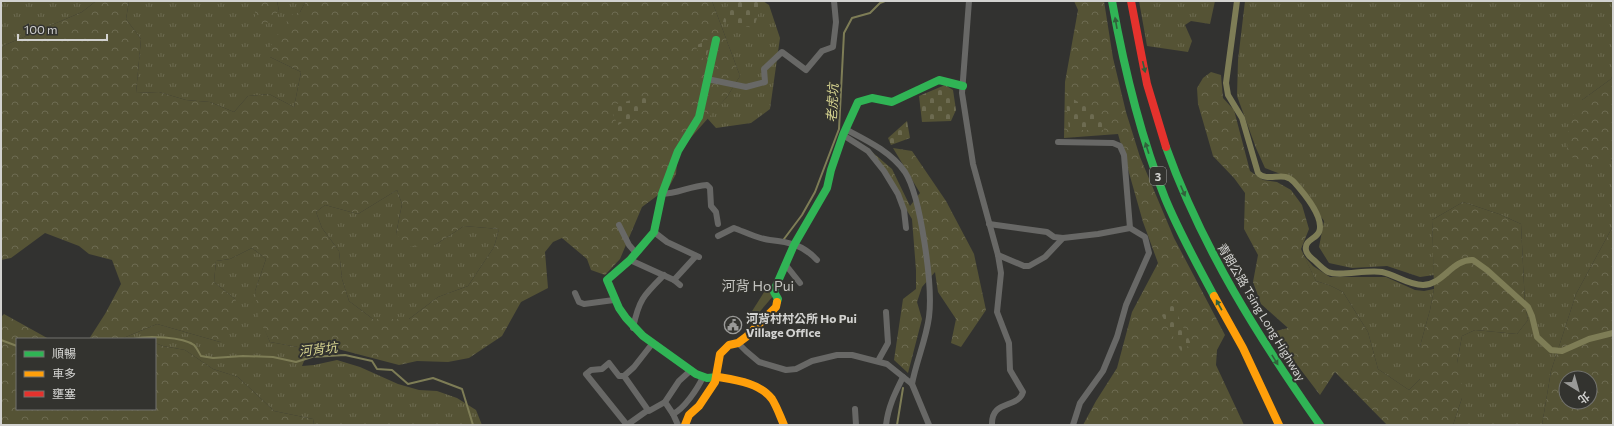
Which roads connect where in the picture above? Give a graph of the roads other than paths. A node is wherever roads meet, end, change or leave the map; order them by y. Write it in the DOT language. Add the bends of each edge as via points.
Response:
graph roads {
  1 [pos="834,1"];
  2 [pos="969,1"];
  3 [pos="1112,1"];
  4 [pos="1131,1"];
  5 [pos="716,40"];
  6 [pos="707,79"];
  7 [pos="963,86"];
  8 [pos="845,132"];
  9 [pos="1058,142"];
  10 [pos="662,194"];
  11 [pos="718,224"];
  12 [pos="989,224"];
  13 [pos="620,225"];
  14 [pos="906,228"];
  15 [pos="1130,228"];
  16 [pos="654,232"];
  17 [pos="718,236"];
  18 [pos="1063,238"];
  19 [pos="794,245"];
  20 [pos="636,253"];
  21 [pos="998,255"];
  22 [pos="630,260"];
  23 [pos="817,260"];
  24 [pos="785,264"];
  25 [pos="664,275"];
  26 [pos="674,280"];
  27 [pos="800,283"];
  28 [pos="680,285"];
  29 [pos="575,293"];
  30 [pos="614,300"];
  31 [pos="886,312"];
  32 [pos="633,328"];
  33 [pos="738,343"];
  34 [pos="652,344"];
  35 [pos="878,361"];
  36 [pos="690,370"];
  37 [pos="624,376"];
  38 [pos="703,377"];
  39 [pos="717,377"];
  40 [pos="903,377"];
  41 [pos="912,384"];
  42 [pos="665,402"];
  43 [pos="855,409"];
  44 [pos="648,410"];
  45 [pos="673,414"];
  46 [pos="781,424"];
  47 [pos="678,425"];
  48 [pos="685,425"];
  49 [pos="856,425"];
  50 [pos="886,425"];
  51 [pos="929,425"];
  52 [pos="992,425"];
  53 [pos="1073,425"];
  54 [pos="1279,425"];
  55 [pos="1320,425"];
  1 -- 6 [label="street" via="836,22 833,47 822,51 806,70 782,52 764,70 764,82 746,87"];
  2 -- 7 [label="street"];
  54 -- 3 [label="main road, 3, one-way" via="1238,339 1186,244 1166,198 1134,106 1121,55"];
  4 -- 55 [label="main road, 青朗公路 Tsing Long Highway / 3, one-way" via="1156,115 1193,214 1229,284 1284,375"];
  5 -- 6 [label="main road"];
  6 -- 10 [label="main road" via="699,117 678,151"];
  7 -- 8 [label="main road" via="939,80 892,102 872,98 858,102"];
  7 -- 12 [label="street" via="973,164"];
  8 -- 14 [label="street" via="868,150 884,171 898,194 904,210"];
  8 -- 19 [label="main road" via="827,188"];
  8 -- 41 [label="street" via="891,156 914,189 929,279 930,316"];
  9 -- 15 [label="street" via="1113,142 1120,146 1124,155"];
  10 -- 11 [label="street" via="707,185 710,188 711,206 716,212"];
  10 -- 16 [label="main road"];
  12 -- 18 [label="street" via="1046,232 1054,237"];
  12 -- 21 [label="street"];
  13 -- 20 [label="street" via="629,245"];
  15 -- 18 [label="street"];
  15 -- 53 [label="street" via="1145,237 1149,253 1126,306 1118,337 1103,371 1080,403"];
  16 -- 20 [label="main road"];
  16 -- 26 [label="street" via="667,242 698,257"];
  17 -- 19 [label="street" via="734,228 769,240"];
  18 -- 21 [label="street" via="1045,257 1029,266"];
  19 -- 23 [label="street" via="808,251"];
  19 -- 24 [label="main road"];
  20 -- 22 [label="main road"];
  21 -- 52 [label="street" via="1001,276 997,312 1009,343 1010,370 1022,393 1011,403 994,412"];
  22 -- 25 [label="street"];
  22 -- 30 [label="main road" via="607,280"];
  24 -- 27 [label="street"];
  24 -- 33 [label="main road" via="774,289 778,299 776,307"];
  25 -- 26 [label="street"];
  25 -- 32 [label="street" via="640,301"];
  26 -- 28 [label="street"];
  29 -- 30 [label="street" via="579,302 584,304"];
  30 -- 32 [label="main road"];
  31 -- 35 [label="street" via="888,343"];
  32 -- 34 [label="main road"];
  33 -- 35 [label="street" via="759,362 788,370 820,358 837,355 852,355"];
  33 -- 39 [label="main road" via="729,345 718,357"];
  34 -- 36 [label="main road"];
  34 -- 37 [label="street"];
  35 -- 40 [label="street" via="889,365"];
  36 -- 38 [label="main road"];
  36 -- 42 [label="street"];
  37 -- 44 [label="street"];
  37 -- 44 [label="street" via="619,376 609,363 602,369 591,370 586,374 627,425"];
  38 -- 39 [label="main road"];
  38 -- 45 [label="street" via="679,411"];
  39 -- 46 [label="main road" via="745,383 763,391 771,398"];
  39 -- 48 [label="main road" via="699,406 689,415"];
  40 -- 41 [label="street"];
  40 -- 50 [label="street" via="892,397"];
  41 -- 51 [label="street"];
  42 -- 44 [label="street"];
  42 -- 45 [label="street"];
  43 -- 49 [label="street"];
  45 -- 47 [label="street"];
}
